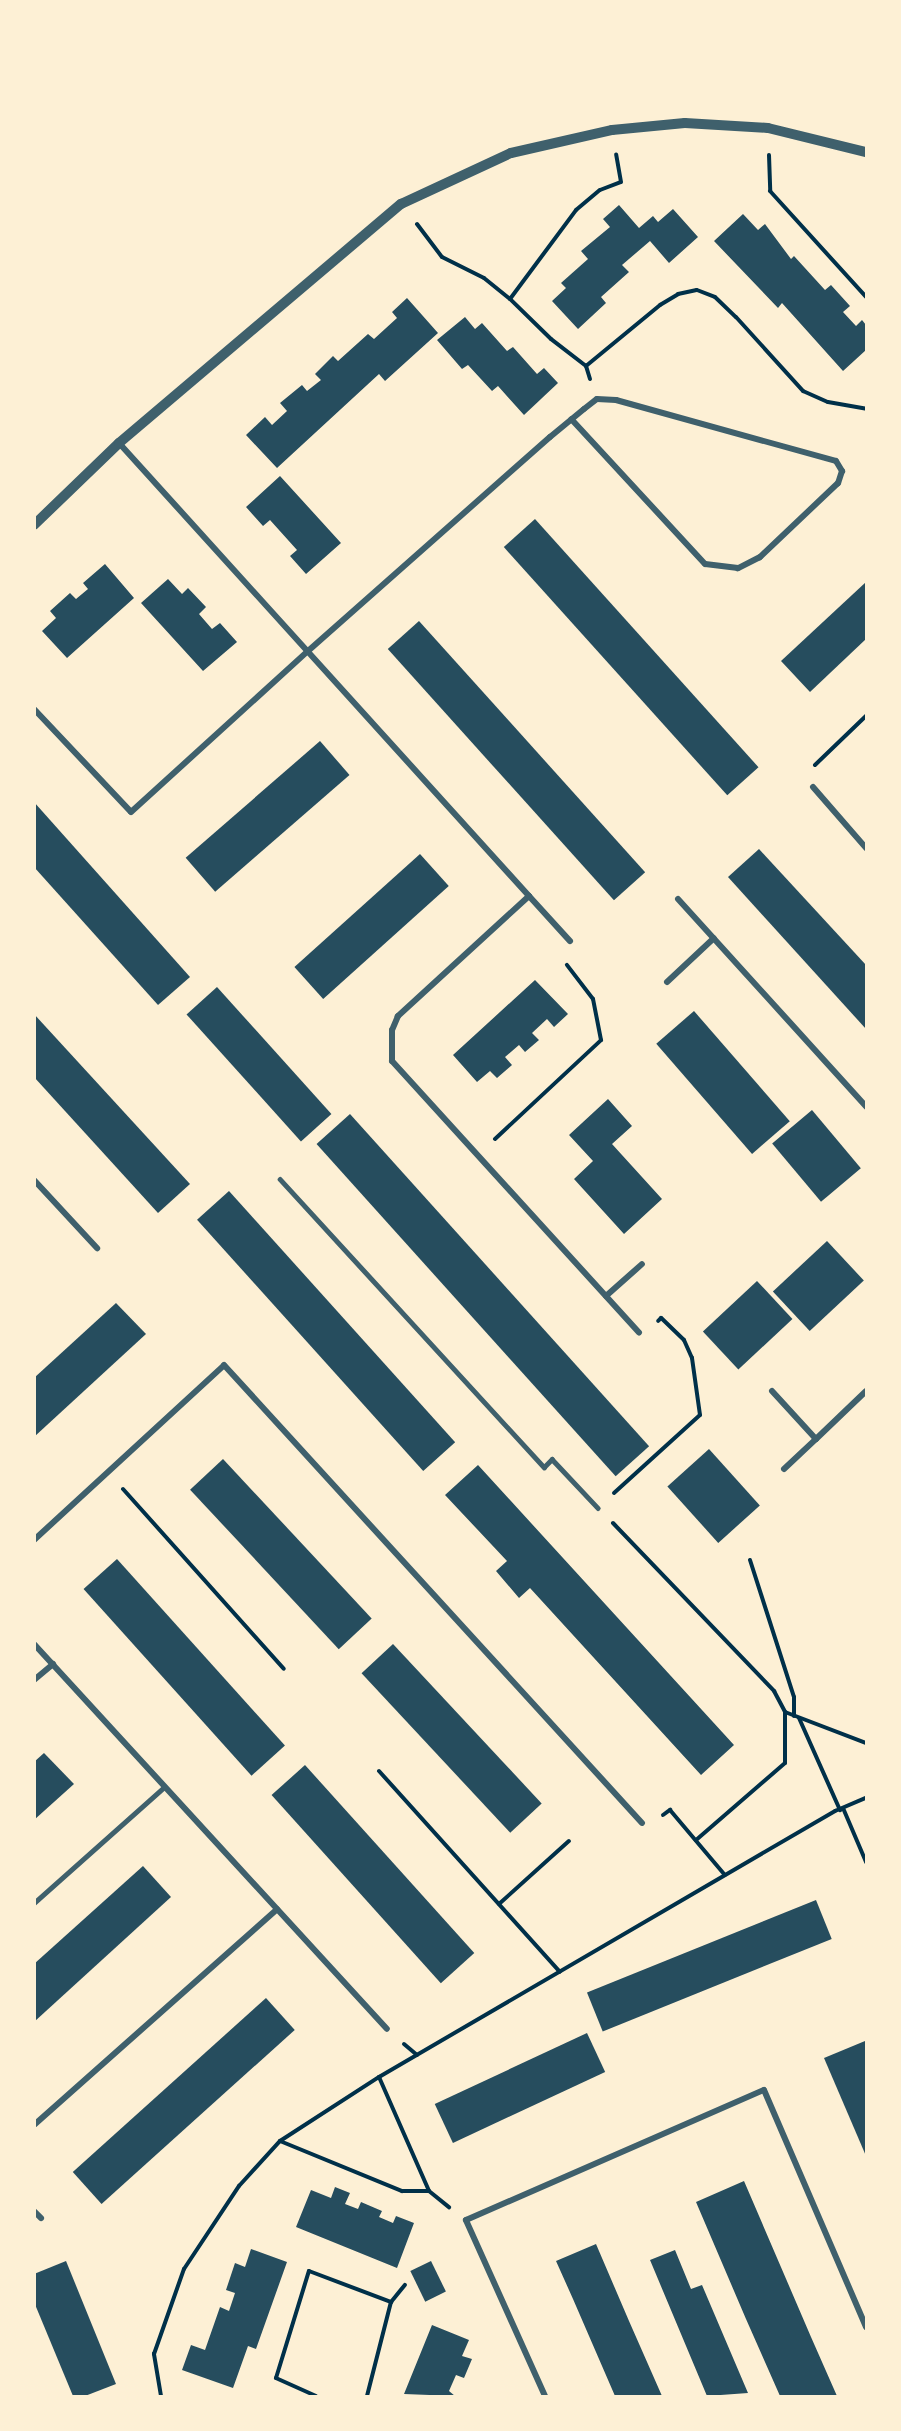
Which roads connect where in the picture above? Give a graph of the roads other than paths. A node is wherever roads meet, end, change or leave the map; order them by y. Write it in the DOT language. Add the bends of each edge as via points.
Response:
graph roads {
  1 [pos="867,152"];
  2 [pos="571,419"];
  3 [pos="119,443"];
  4 [pos="34,525"];
  5 [pos="308,651"];
  6 [pos="34,709"];
  7 [pos="813,788"];
  8 [pos="867,848"];
  9 [pos="529,896"];
  10 [pos="678,899"];
  11 [pos="714,938"];
  12 [pos="570,942"];
  13 [pos="667,982"];
  14 [pos="867,1106"];
  15 [pos="280,1179"];
  16 [pos="34,1180"];
  17 [pos="97,1248"];
  18 [pos="642,1264"];
  19 [pos="606,1296"];
  20 [pos="639,1332"];
  21 [pos="772,1391"];
  22 [pos="867,1391"];
  23 [pos="816,1439"];
  24 [pos="784,1469"];
  25 [pos="598,1508"];
  26 [pos="34,1540"];
  27 [pos="34,1644"];
  28 [pos="53,1664"];
  29 [pos="34,1680"];
  30 [pos="164,1787"];
  31 [pos="642,1823"];
  32 [pos="34,1903"];
  33 [pos="277,1909"];
  34 [pos="387,2029"];
  35 [pos="34,2125"];
  36 [pos="34,2211"];
  37 [pos="41,2218"];
  38 [pos="867,2327"];
  39 [pos="545,2397"];
  1 -- 3 [label="street" via="768,128 685,123 612,130 511,153 402,204"];
  2 -- 2 [label="street" via="597,399 616,399 836,461 842,471 838,483 760,557 738,568 705,564"];
  2 -- 5 [label="street"];
  3 -- 4 [label="street"];
  3 -- 5 [label="street"];
  5 -- 6 [label="street" via="131,812"];
  5 -- 9 [label="street"];
  7 -- 8 [label="street"];
  9 -- 12 [label="street"];
  9 -- 19 [label="street" via="409,1005 392,1030 392,1061"];
  10 -- 11 [label="street"];
  11 -- 13 [label="street"];
  11 -- 14 [label="street"];
  15 -- 25 [label="lane" via="544,1467 552,1459"];
  16 -- 17 [label="street"];
  18 -- 19 [label="street"];
  19 -- 20 [label="street"];
  21 -- 23 [label="street"];
  22 -- 23 [label="street"];
  23 -- 24 [label="street"];
  26 -- 31 [label="street" via="224,1365"];
  27 -- 28 [label="street"];
  28 -- 29 [label="street"];
  28 -- 30 [label="street"];
  30 -- 32 [label="lane"];
  30 -- 33 [label="street"];
  33 -- 34 [label="street"];
  33 -- 35 [label="street"];
  36 -- 37 [label="street"];
  38 -- 39 [label="street" via="764,2090 466,2220"];
}
